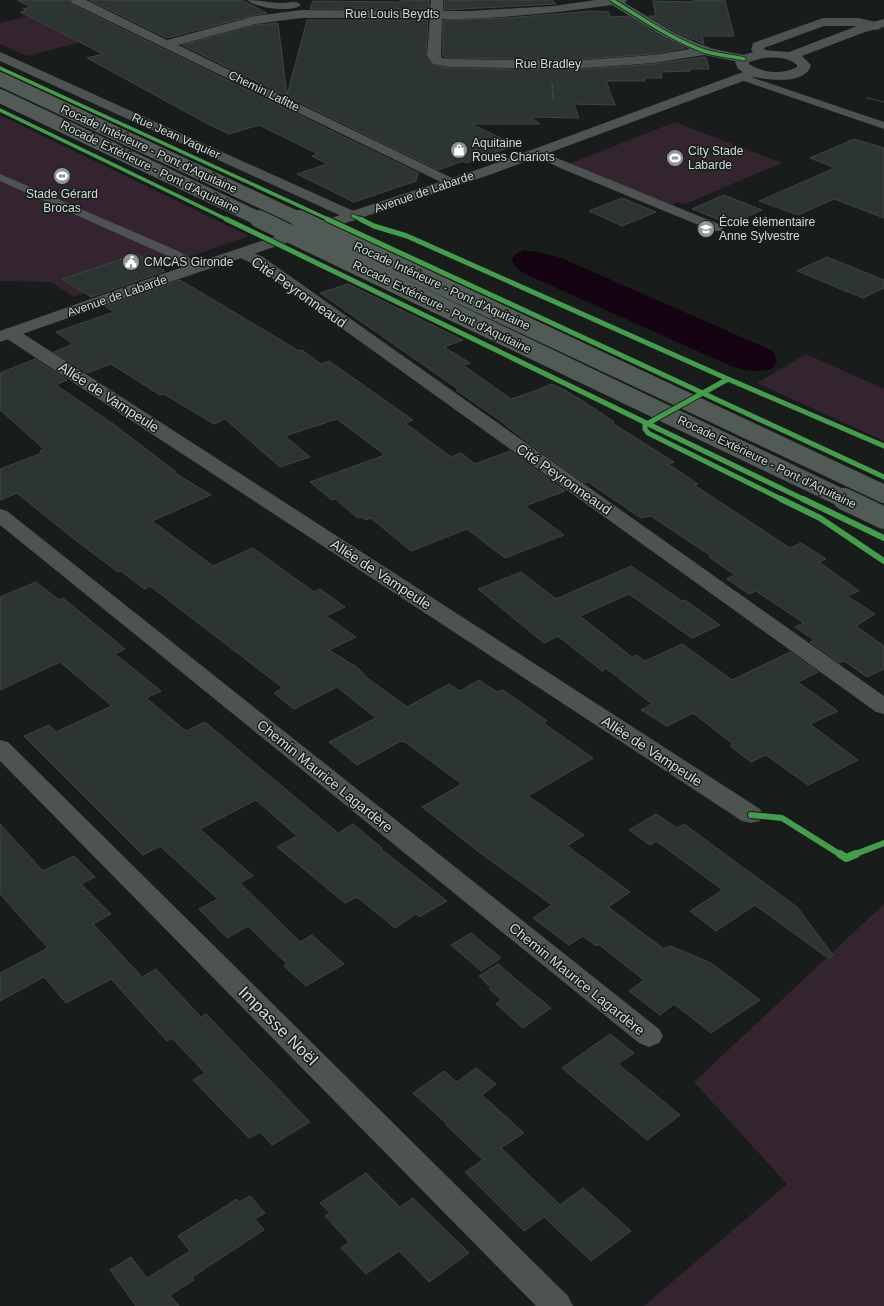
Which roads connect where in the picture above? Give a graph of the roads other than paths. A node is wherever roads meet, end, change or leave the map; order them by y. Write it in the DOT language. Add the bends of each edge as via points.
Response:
graph roads {
  1 [pos="76,0"];
  2 [pos="252,0"];
  3 [pos="437,0"];
  4 [pos="615,0"];
  5 [pos="298,6"];
  6 [pos="436,14"];
  7 [pos="881,26"];
  8 [pos="166,44"];
  9 [pos="705,50"];
  10 [pos="762,54"];
  11 [pos="0,56"];
  12 [pos="789,56"];
  13 [pos="744,59"];
  14 [pos="748,75"];
  15 [pos="0,79"];
  16 [pos="0,96"];
  17 [pos="884,126"];
  18 [pos="537,153"];
  19 [pos="0,177"];
  20 [pos="451,183"];
  21 [pos="353,216"];
  22 [pos="717,228"];
  23 [pos="242,253"];
  24 [pos="198,268"];
  25 [pos="5,335"];
  26 [pos="884,494"];
  27 [pos="0,515"];
  28 [pos="884,518"];
  29 [pos="884,707"];
  30 [pos="0,747"];
  31 [pos="752,815"];
  32 [pos="649,1036"];
  33 [pos="557,1306"];
  1 -- 8 [label="street, Chemin Lafitte"];
  2 -- 5 [label="lane" via="271,6"];
  3 -- 6 [label="street"];
  4 -- 6 [label="street, Rue Louis Beydts" via="535,11"];
  4 -- 9 [label="street" via="655,26"];
  5 -- 6 [label="street, Rue Louis Beydts"];
  5 -- 8 [label="street, Rue Louis Beydts"];
  6 -- 9 [label="street, Rue Bradley" via="434,56 438,61 449,63 571,65 654,60"];
  7 -- 10 [label="street" via="859,22 823,22 758,46 757,50"];
  7 -- 12 [label="main road" via="861,29"];
  8 -- 20 [label="street, Chemin Lafitte"];
  9 -- 13 [label="street"];
  10 -- 12 [label="main road"];
  10 -- 13 [label="main road"];
  11 -- 21 [label="street, Rue Jean Vaquier"];
  12 -- 14 [label="main road" via="802,62 803,69 783,76"];
  13 -- 14 [label="main road" via="742,62"];
  14 -- 17 [label="lane"];
  14 -- 18 [label="main road, Avenue de Labarde"];
  15 -- 26 [label="highway, Rocade Intérieure - Pont d'Aquitaine, bridge"];
  16 -- 28 [label="highway, Rocade Extérieure - Pont d'Aquitaine, bridge"];
  18 -- 20 [label="main road, Avenue de Labarde"];
  18 -- 22 [label="lane"];
  19 -- 24 [label="lane" via="174,254"];
  20 -- 21 [label="main road, Avenue de Labarde"];
  21 -- 23 [label="main road, Avenue de Labarde"];
  23 -- 24 [label="main road, Avenue de Labarde"];
  23 -- 29 [label="street, Cité Peyronneaud" via="270,270"];
  24 -- 25 [label="main road, Avenue de Labarde"];
  25 -- 31 [label="street, Allée de Vampeule"];
  27 -- 32 [label="street, Chemin Maurice Lagardère"];
  30 -- 33 [label="street, Impasse Noël"];
}
